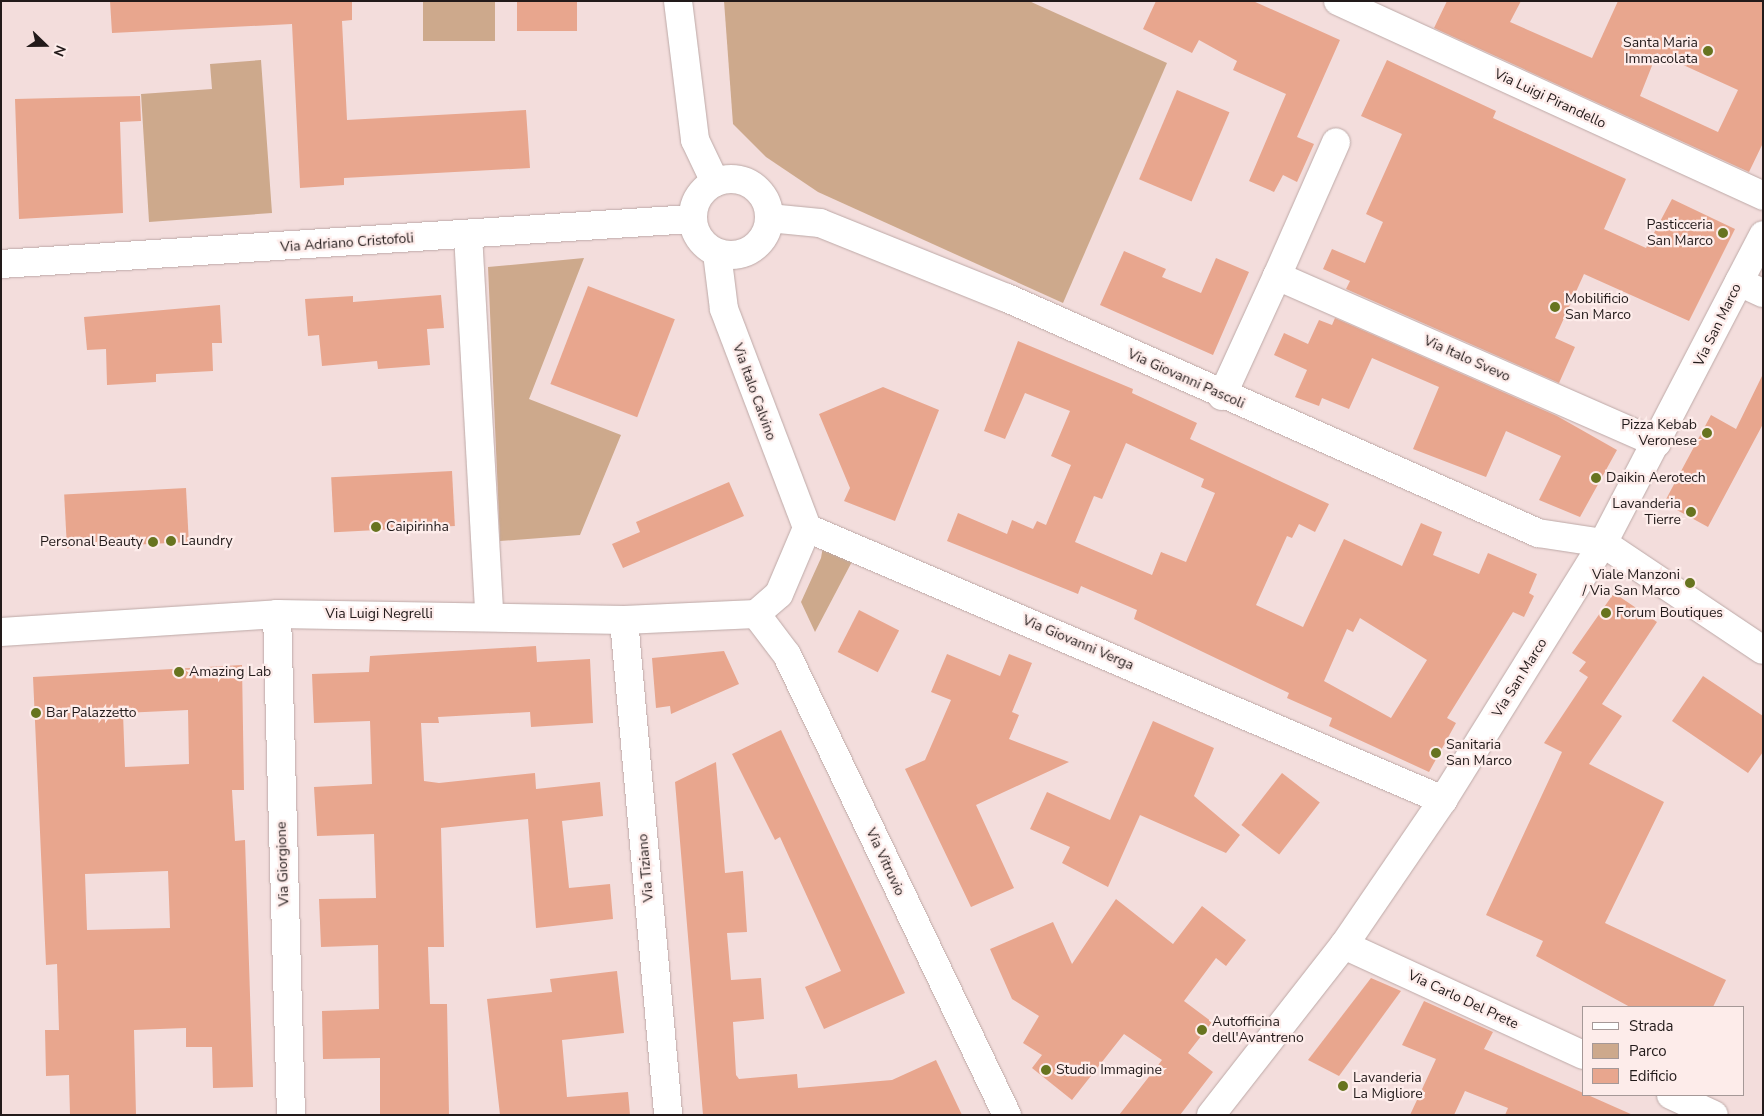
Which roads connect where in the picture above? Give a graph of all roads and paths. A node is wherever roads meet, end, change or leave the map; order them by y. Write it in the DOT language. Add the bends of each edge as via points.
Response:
graph roads {
  1 [pos="678,1"];
  2 [pos="1338,1"];
  3 [pos="1336,142"];
  4 [pos="715,182"];
  5 [pos="1763,196"];
  6 [pos="769,218"];
  7 [pos="692,219"];
  8 [pos="468,234"];
  9 [pos="1763,235"];
  10 [pos="717,253"];
  11 [pos="1,264"];
  12 [pos="1277,276"];
  13 [pos="1751,287"];
  14 [pos="1222,396"];
  15 [pos="1657,443"];
  16 [pos="806,528"];
  17 [pos="1603,544"];
  18 [pos="277,614"];
  19 [pos="489,614"];
  20 [pos="756,614"];
  21 [pos="624,620"];
  22 [pos="1,632"];
  23 [pos="1763,650"];
  24 [pos="1443,800"];
  25 [pos="1344,945"];
  26 [pos="1582,1054"];
  27 [pos="1672,1096"];
  28 [pos="291,1115"];
  29 [pos="668,1115"];
  30 [pos="1006,1115"];
  31 [pos="1211,1115"];
  32 [pos="1714,1115"];
  1 -- 4 [label="street" via="695,140"];
  2 -- 5 [label="street, Via Luigi Pirandello"];
  3 -- 12 [label="street"];
  4 -- 6 [label="street" via="734,179 752,185 765,199"];
  4 -- 7 [label="street" via="701,193"];
  6 -- 10 [label="street" via="763,238 748,252"];
  6 -- 14 [label="street, Via Giovanni Pascoli" via="820,223 1007,298"];
  7 -- 8 [label="street, Via Adriano Cristofoli"];
  7 -- 10 [label="street" via="700,240"];
  8 -- 11 [label="street, Via Adriano Cristofoli"];
  8 -- 19 [label="street"];
  9 -- 13 [label="street, Via San Marco"];
  10 -- 16 [label="street, Via Italo Calvino" via="724,309"];
  12 -- 14 [label="street"];
  12 -- 15 [label="street, Via Italo Svevo"];
  13 -- 15 [label="street, Via San Marco"];
  14 -- 17 [label="street, Via Giovanni Pascoli" via="1538,533"];
  15 -- 17 [label="street, Via San Marco"];
  16 -- 20 [label="street" via="779,594"];
  16 -- 24 [label="street, Via Giovanni Verga"];
  17 -- 23 [label="street"];
  17 -- 24 [label="street, Via San Marco"];
  18 -- 19 [label="street, Via Luigi Negrelli"];
  18 -- 22 [label="street, Via Luigi Negrelli"];
  18 -- 28 [label="street, Via Giorgione"];
  19 -- 21 [label="street, Via Luigi Negrelli"];
  20 -- 21 [label="street, Via Luigi Negrelli"];
  20 -- 30 [label="street, Via Vitruvio" via="787,655"];
  21 -- 29 [label="street, Via Tiziano"];
  24 -- 25 [label="street, Via San Marco"];
  25 -- 26 [label="street, Via Carlo Del Prete"];
  25 -- 31 [label="street, Via San Marco"];
  27 -- 32 [label="street"];
}
